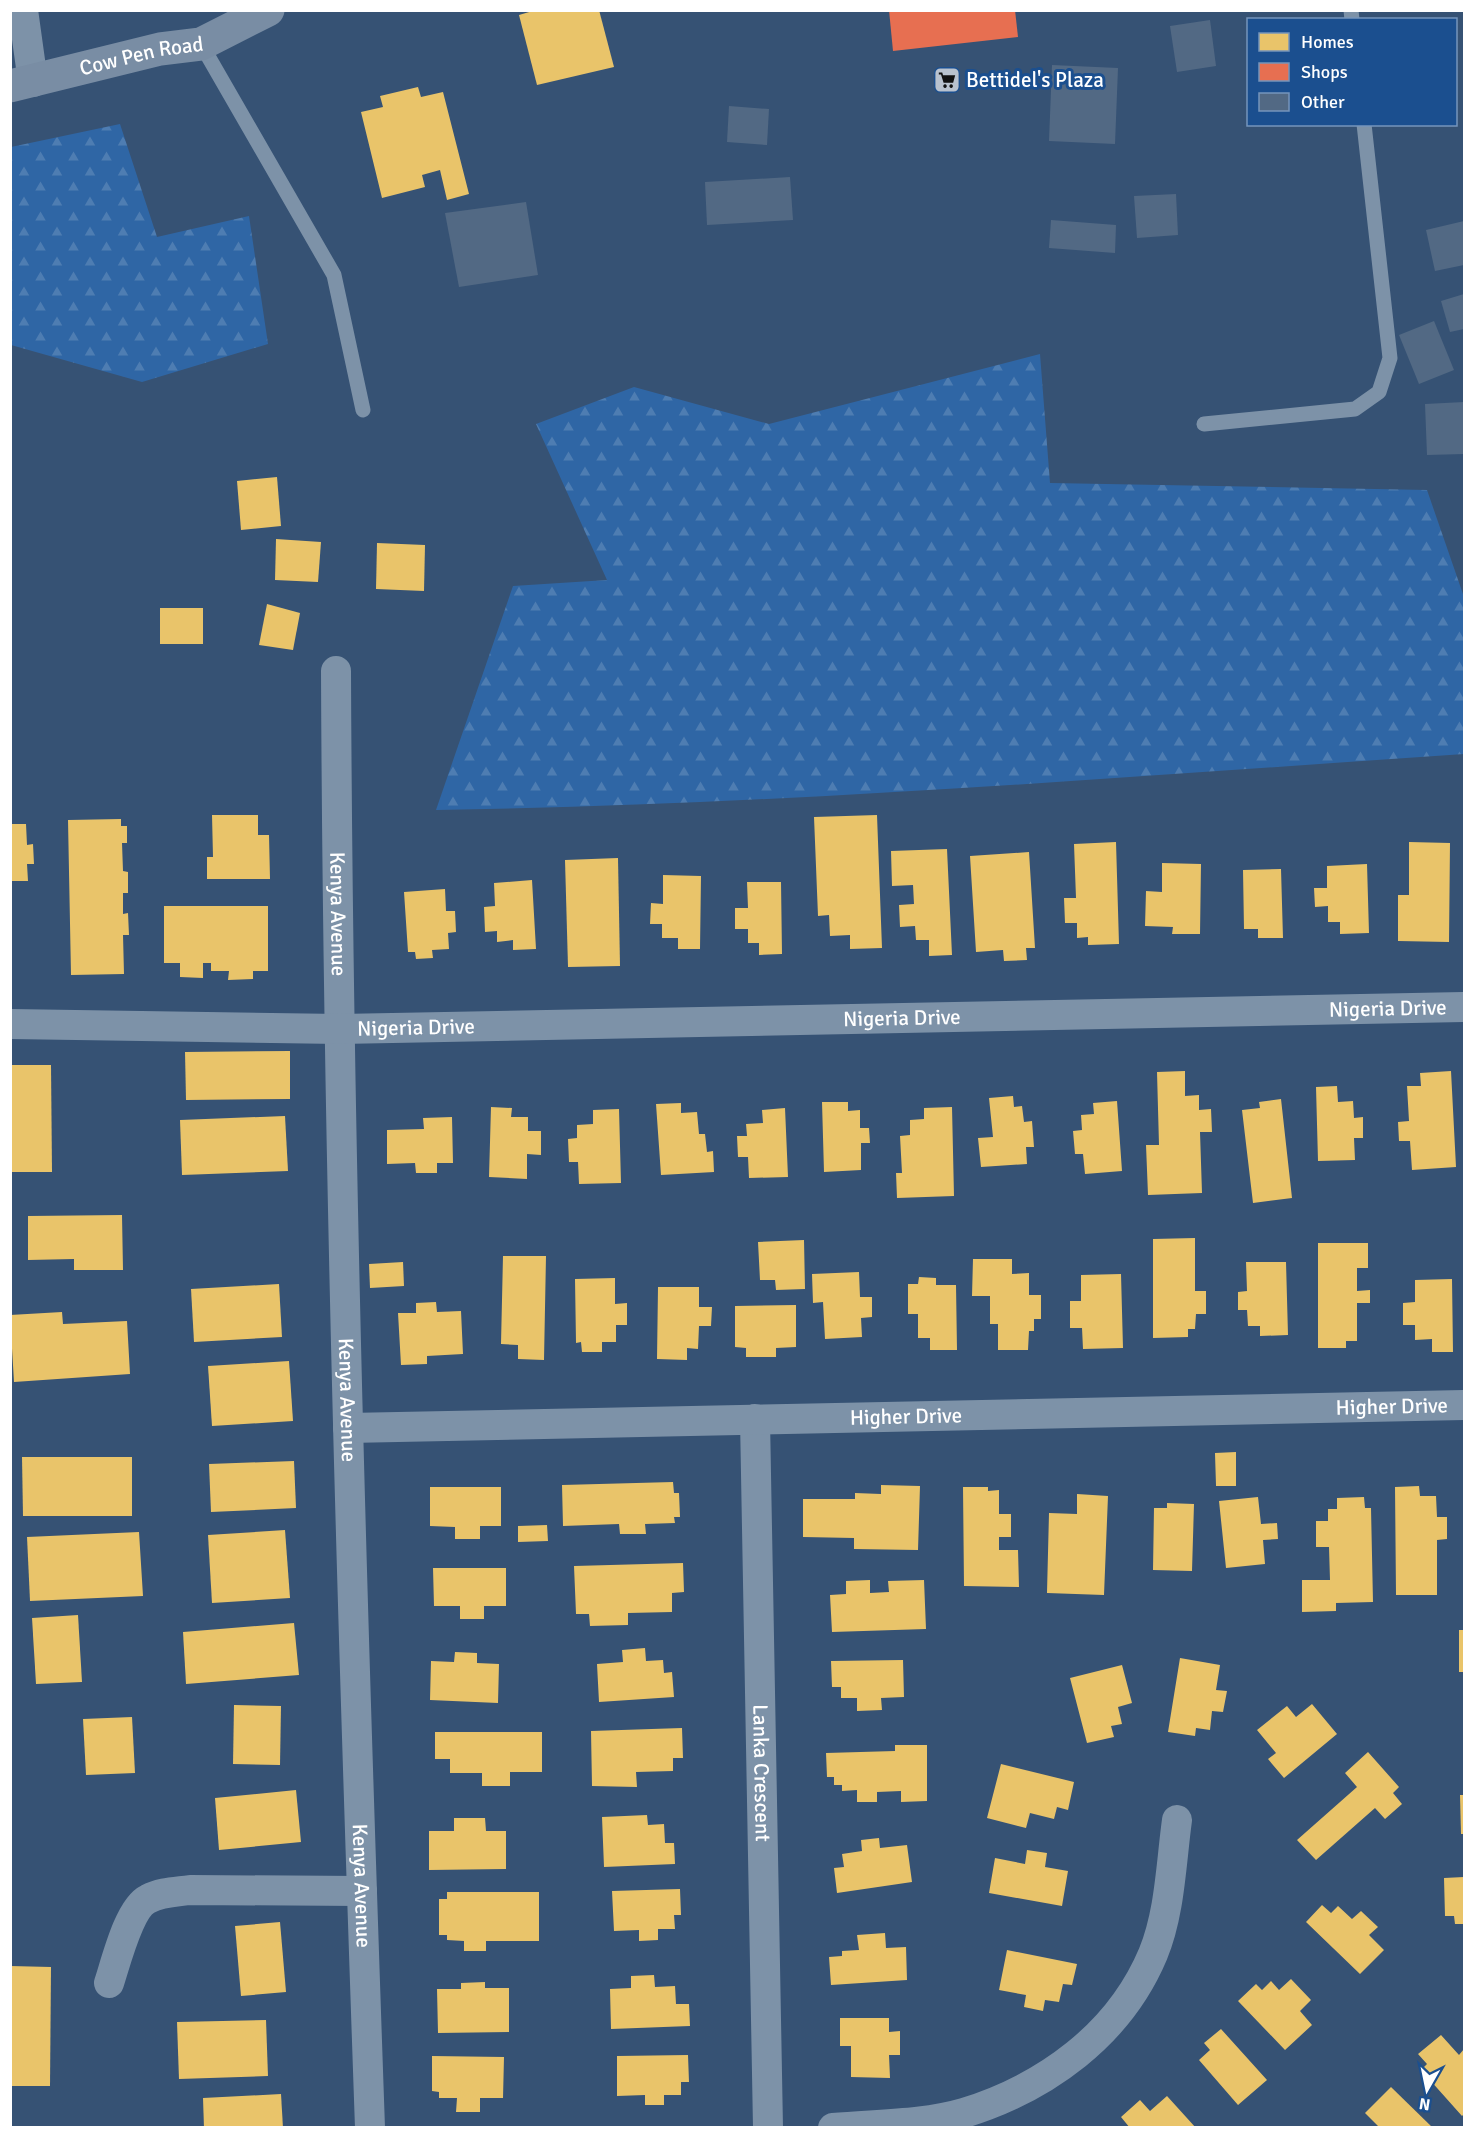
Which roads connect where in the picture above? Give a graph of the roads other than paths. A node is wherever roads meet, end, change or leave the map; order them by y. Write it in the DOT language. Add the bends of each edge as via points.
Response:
graph roads {
  1 [pos="23,10"];
  2 [pos="268,10"];
  3 [pos="201,44"];
  4 [pos="22,84"];
  5 [pos="1364,126"];
  6 [pos="363,410"];
  7 [pos="1204,424"];
  8 [pos="336,671"];
  9 [pos="1464,1007"];
  10 [pos="10,1024"];
  11 [pos="340,1029"];
  12 [pos="1464,1405"];
  13 [pos="755,1419"];
  14 [pos="348,1428"];
  15 [pos="1177,1821"];
  16 [pos="362,1891"];
  17 [pos="109,1983"];
  18 [pos="370,2127"];
  19 [pos="768,2127"];
  20 [pos="833,2127"];
  1 -- 4 [label="street"];
  2 -- 3 [label="main road, Cow Pen Road"];
  3 -- 4 [label="main road, Cow Pen Road" via="160,49"];
  3 -- 6 [label="lane" via="334,275"];
  5 -- 7 [label="lane" via="1390,358 1379,392 1355,409"];
  8 -- 11 [label="street, Kenya Avenue"];
  9 -- 11 [label="street, Nigeria Drive"];
  10 -- 11 [label="street, Nigeria Drive"];
  11 -- 14 [label="street, Kenya Avenue"];
  12 -- 13 [label="street, Higher Drive"];
  13 -- 14 [label="street, Higher Drive"];
  13 -- 19 [label="street, Lanka Crescent"];
  14 -- 16 [label="street, Kenya Avenue"];
  15 -- 20 [label="street" via="1168,1894 1153,1954 1119,2010 1096,2038 1037,2082 963,2113 928,2120"];
  16 -- 17 [label="street" via="162,1893 146,1900 135,1913"];
  16 -- 18 [label="street, Kenya Avenue"];
}
